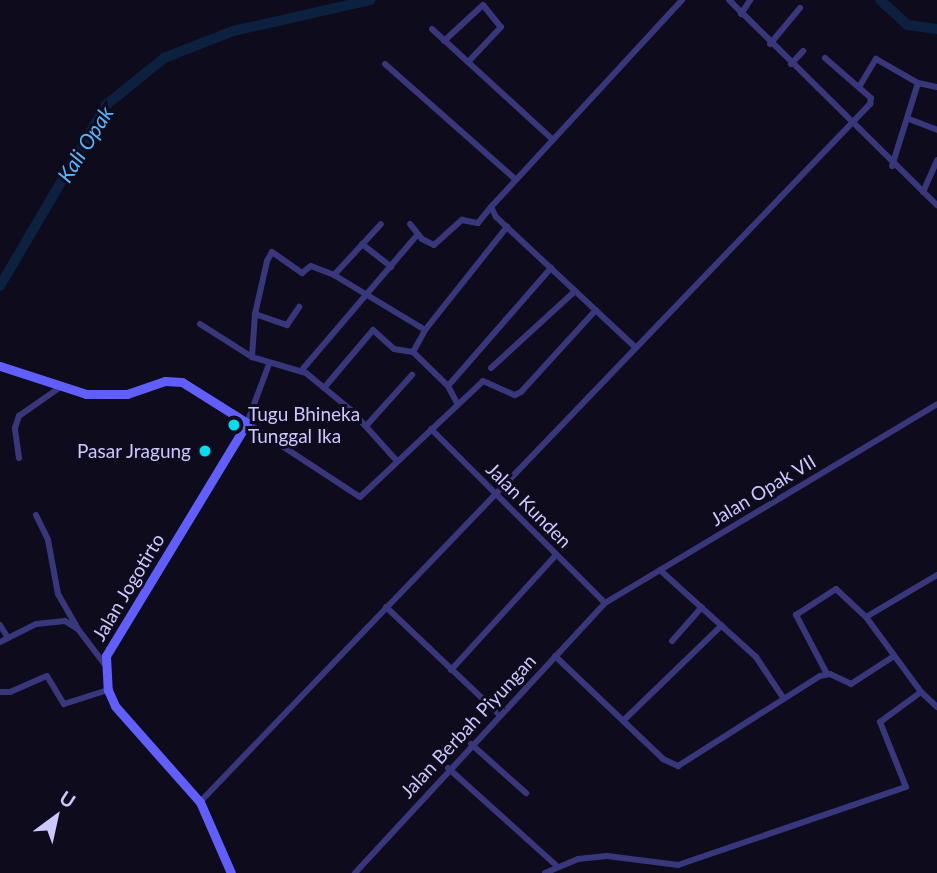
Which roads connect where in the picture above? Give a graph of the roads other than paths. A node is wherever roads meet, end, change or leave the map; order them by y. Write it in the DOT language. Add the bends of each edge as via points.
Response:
graph roads {
  1 [pos="682,0"];
  2 [pos="729,0"];
  3 [pos="750,0"];
  4 [pos="800,8"];
  5 [pos="741,14"];
  6 [pos="432,29"];
  7 [pos="444,41"];
  8 [pos="770,44"];
  9 [pos="803,51"];
  10 [pos="825,58"];
  11 [pos="468,62"];
  12 [pos="385,64"];
  13 [pos="791,64"];
  14 [pos="918,83"];
  15 [pos="859,87"];
  16 [pos="937,88"];
  17 [pos="909,119"];
  18 [pos="853,122"];
  19 [pos="937,130"];
  20 [pos="552,139"];
  21 [pos="937,160"];
  22 [pos="892,166"];
  23 [pos="515,179"];
  24 [pos="923,192"];
  25 [pos="937,205"];
  26 [pos="491,207"];
  27 [pos="381,224"];
  28 [pos="410,224"];
  29 [pos="507,227"];
  30 [pos="418,234"];
  31 [pos="362,244"];
  32 [pos="391,267"];
  33 [pos="551,268"];
  34 [pos="334,275"];
  35 [pos="576,291"];
  36 [pos="368,297"];
  37 [pos="299,307"];
  38 [pos="597,310"];
  39 [pos="255,314"];
  40 [pos="200,324"];
  41 [pos="425,330"];
  42 [pos="635,347"];
  43 [pos="414,352"];
  44 [pos="252,357"];
  45 [pos="269,364"];
  46 [pos="2,367"];
  47 [pos="491,368"];
  48 [pos="301,371"];
  49 [pos="412,375"];
  50 [pos="448,386"];
  51 [pos="59,388"];
  52 [pos="324,388"];
  53 [pos="457,403"];
  54 [pos="937,404"];
  55 [pos="247,424"];
  56 [pos="366,426"];
  57 [pos="431,429"];
  58 [pos="19,458"];
  59 [pos="397,461"];
  60 [pos="494,494"];
  61 [pos="36,515"];
  62 [pos="556,555"];
  63 [pos="660,570"];
  64 [pos="937,575"];
  65 [pos="605,603"];
  66 [pos="386,607"];
  67 [pos="702,607"];
  68 [pos="866,617"];
  69 [pos="0,625"];
  70 [pos="722,625"];
  71 [pos="78,629"];
  72 [pos="8,638"];
  73 [pos="672,641"];
  74 [pos="0,642"];
  75 [pos="93,647"];
  76 [pos="108,650"];
  77 [pos="555,656"];
  78 [pos="894,656"];
  79 [pos="106,666"];
  80 [pos="451,670"];
  81 [pos="827,674"];
  82 [pos="108,690"];
  83 [pos="0,692"];
  84 [pos="921,692"];
  85 [pos="784,699"];
  86 [pos="936,709"];
  87 [pos="500,715"];
  88 [pos="624,720"];
  89 [pos="471,744"];
  90 [pos="448,768"];
  91 [pos="526,793"];
  92 [pos="200,802"];
  93 [pos="557,866"];
  94 [pos="231,873"];
  95 [pos="355,873"];
  96 [pos="545,873"];
  1 -- 20 [label="street"];
  2 -- 5 [label="street"];
  3 -- 5 [label="street"];
  4 -- 8 [label="street"];
  5 -- 8 [label="street"];
  6 -- 7 [label="street"];
  7 -- 11 [label="street"];
  7 -- 11 [label="street" via="482,5 501,27"];
  8 -- 13 [label="street"];
  9 -- 13 [label="street"];
  10 -- 15 [label="street"];
  11 -- 20 [label="street"];
  12 -- 23 [label="street"];
  13 -- 18 [label="street"];
  14 -- 15 [label="street" via="876,59"];
  14 -- 16 [label="street"];
  14 -- 17 [label="street"];
  15 -- 18 [label="street" via="872,101"];
  17 -- 19 [label="street"];
  17 -- 22 [label="street"];
  18 -- 22 [label="street"];
  18 -- 42 [label="street"];
  20 -- 23 [label="street"];
  21 -- 24 [label="street"];
  22 -- 24 [label="street"];
  23 -- 26 [label="street"];
  24 -- 25 [label="street"];
  26 -- 29 [label="street"];
  26 -- 30 [label="street" via="478,223 462,220 434,245"];
  27 -- 31 [label="street"];
  28 -- 30 [label="street"];
  29 -- 33 [label="street"];
  29 -- 41 [label="street"];
  30 -- 32 [label="street"];
  31 -- 32 [label="street"];
  31 -- 34 [label="street"];
  32 -- 36 [label="street"];
  33 -- 35 [label="street"];
  33 -- 50 [label="street"];
  34 -- 36 [label="street"];
  34 -- 39 [label="street" via="312,266 302,273 272,252"];
  35 -- 38 [label="street"];
  35 -- 47 [label="street"];
  36 -- 41 [label="street"];
  36 -- 48 [label="street"];
  37 -- 39 [label="street" via="287,326"];
  38 -- 42 [label="street"];
  38 -- 53 [label="street" via="515,395 483,381"];
  39 -- 44 [label="street"];
  40 -- 44 [label="street"];
  41 -- 43 [label="street"];
  42 -- 60 [label="street"];
  43 -- 50 [label="street"];
  43 -- 52 [label="street" via="394,349 373,330"];
  44 -- 45 [label="street"];
  45 -- 48 [label="street"];
  45 -- 55 [label="street"];
  46 -- 51 [label="street"];
  48 -- 52 [label="street"];
  49 -- 56 [label="street"];
  50 -- 53 [label="street"];
  51 -- 55 [label="street" via="107,395 143,390 165,381 182,382"];
  51 -- 58 [label="street" via="19,416 15,428"];
  52 -- 56 [label="street"];
  53 -- 57 [label="street"];
  54 -- 63 [label="street, Jalan Opak VII"];
  55 -- 59 [label="street" via="360,497"];
  55 -- 76 [label="street, Jalan Jogotirto"];
  56 -- 59 [label="street"];
  57 -- 59 [label="street"];
  57 -- 60 [label="street, Jalan Kunden"];
  60 -- 62 [label="street, Jalan Kunden"];
  60 -- 66 [label="street"];
  61 -- 71 [label="street" via="48,540 58,594"];
  62 -- 65 [label="street, Jalan Kunden"];
  62 -- 80 [label="street"];
  63 -- 65 [label="street, Jalan Opak VII"];
  63 -- 67 [label="street"];
  64 -- 68 [label="street"];
  65 -- 77 [label="street, Jalan Berbah Piyungan"];
  66 -- 80 [label="street"];
  66 -- 92 [label="street"];
  67 -- 70 [label="street"];
  67 -- 73 [label="street"];
  68 -- 78 [label="street"];
  68 -- 81 [label="street" via="836,589 796,615"];
  69 -- 72 [label="street"];
  70 -- 85 [label="street" via="756,657"];
  70 -- 88 [label="street"];
  71 -- 72 [label="street" via="65,621 47,621"];
  71 -- 75 [label="street"];
  72 -- 74 [label="street"];
  75 -- 76 [label="street"];
  75 -- 79 [label="street"];
  76 -- 79 [label="street, Jalan Jogotirto"];
  77 -- 87 [label="street, Jalan Berbah Piyungan"];
  77 -- 88 [label="street"];
  78 -- 81 [label="street" via="851,684"];
  78 -- 84 [label="street"];
  79 -- 82 [label="street, Jalan Jogotirto"];
  80 -- 87 [label="street"];
  81 -- 85 [label="street"];
  82 -- 83 [label="street" via="64,704 47,676"];
  82 -- 92 [label="street, Jalan Jogotirto" via="134,730"];
  84 -- 86 [label="street"];
  84 -- 93 [label="street" via="880,722 906,787 678,865 629,855 578,859"];
  85 -- 88 [label="street" via="678,766 663,759"];
  87 -- 89 [label="street, Jalan Berbah Piyungan"];
  89 -- 90 [label="street, Jalan Berbah Piyungan"];
  89 -- 91 [label="street"];
  90 -- 93 [label="street"];
  90 -- 95 [label="street, Jalan Berbah Piyungan"];
  92 -- 94 [label="street, Jalan Jogotirto"];
  93 -- 96 [label="street"];
}
